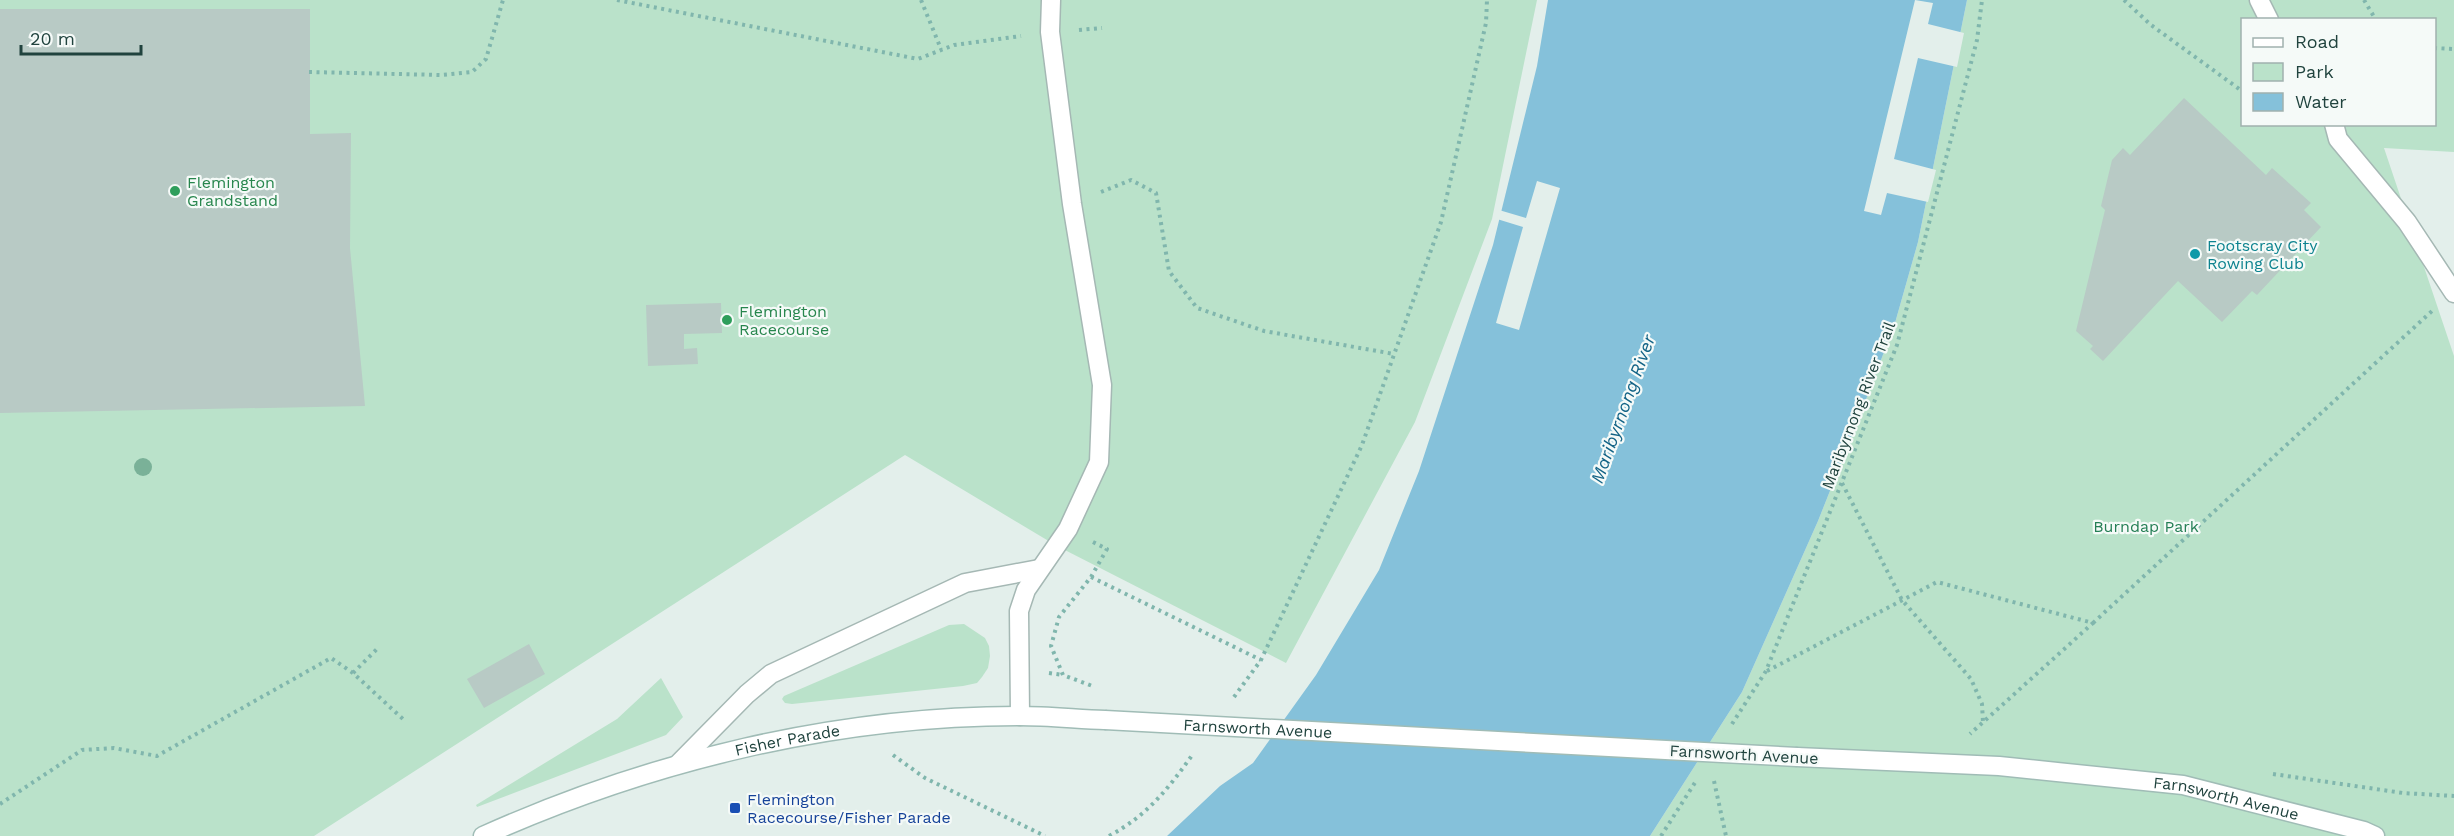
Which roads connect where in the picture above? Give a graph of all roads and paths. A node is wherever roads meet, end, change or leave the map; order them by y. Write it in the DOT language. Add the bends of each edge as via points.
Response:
graph roads {
  1 [pos="503,0"];
  2 [pos="617,0"];
  3 [pos="921,0"];
  4 [pos="1051,0"];
  5 [pos="1487,0"];
  6 [pos="1982,0"];
  7 [pos="2124,0"];
  8 [pos="2259,0"];
  9 [pos="2364,0"];
  10 [pos="2268,18"];
  11 [pos="2375,18"];
  12 [pos="1102,28"];
  13 [pos="1050,32"];
  14 [pos="2436,48"];
  15 [pos="941,49"];
  16 [pos="2454,49"];
  17 [pos="309,72"];
  18 [pos="2241,90"];
  19 [pos="2335,126"];
  20 [pos="1072,204"];
  21 [pos="2454,292"];
  22 [pos="1394,354"];
  23 [pos="1842,482"];
  24 [pos="1039,569"];
  25 [pos="1902,600"];
  26 [pos="2092,623"];
  27 [pos="377,649"];
  28 [pos="353,674"];
  29 [pos="1095,687"];
  30 [pos="1020,716"];
  31 [pos="404,720"];
  32 [pos="1105,720"];
  33 [pos="1983,722"];
  34 [pos="856,728"];
  35 [pos="1965,739"];
  36 [pos="678,764"];
  37 [pos="1712,772"];
  38 [pos="0,804"];
  39 [pos="483,836"];
  40 [pos="1045,836"];
  41 [pos="1726,836"];
  42 [pos="2374,836"];
  1 -- 17 [label="path" via="486,59 472,72"];
  2 -- 15 [label="path" via="918,59"];
  3 -- 15 [label="path"];
  4 -- 13 [label="main road"];
  5 -- 22 [label="path" via="1486,23 1441,222"];
  6 -- 23 [label="path, Maribyrnong River Trail" via="1977,40 1897,345"];
  7 -- 18 [label="path" via="2151,25"];
  8 -- 10 [label="main road"];
  9 -- 11 [label="path"];
  12 -- 13 [label="path"];
  13 -- 15 [label="path"];
  13 -- 20 [label="main road"];
  14 -- 16 [label="path"];
  19 -- 21 [label="main road" via="2338,139 2407,222"];
  20 -- 22 [label="path" via="1131,180 1156,193 1169,271 1197,308 1264,331"];
  20 -- 24 [label="main road" via="1102,385 1099,462 1068,529"];
  21 -- 26 [label="path"];
  22 -- 29 [label="path" via="1362,445 1261,660 1091,577 1059,616 1051,646 1063,675"];
  23 -- 25 [label="path"];
  23 -- 25 [label="path, Maribyrnong River Trail" via="1766,671"];
  24 -- 30 [label="main road" via="1019,611"];
  24 -- 36 [label="main road" via="965,583 771,674"];
  25 -- 26 [label="path" via="1937,582"];
  25 -- 33 [label="path" via="1971,679 1982,704"];
  26 -- 33 [label="path"];
  27 -- 28 [label="path"];
  28 -- 31 [label="path"];
  28 -- 38 [label="path" via="330,658 157,756 114,748 82,750"];
  30 -- 32 [label="main road, Fisher Parade"];
  30 -- 34 [label="main road, Fisher Parade"];
  32 -- 42 [label="main road, Farnsworth Avenue, bridge" via="2000,766 2183,785"];
  33 -- 35 [label="path"];
  34 -- 36 [label="main road, Fisher Parade"];
  34 -- 40 [label="path" via="925,778"];
  36 -- 39 [label="main road, Fisher Parade" via="546,808"];
  37 -- 41 [label="path"];
}
